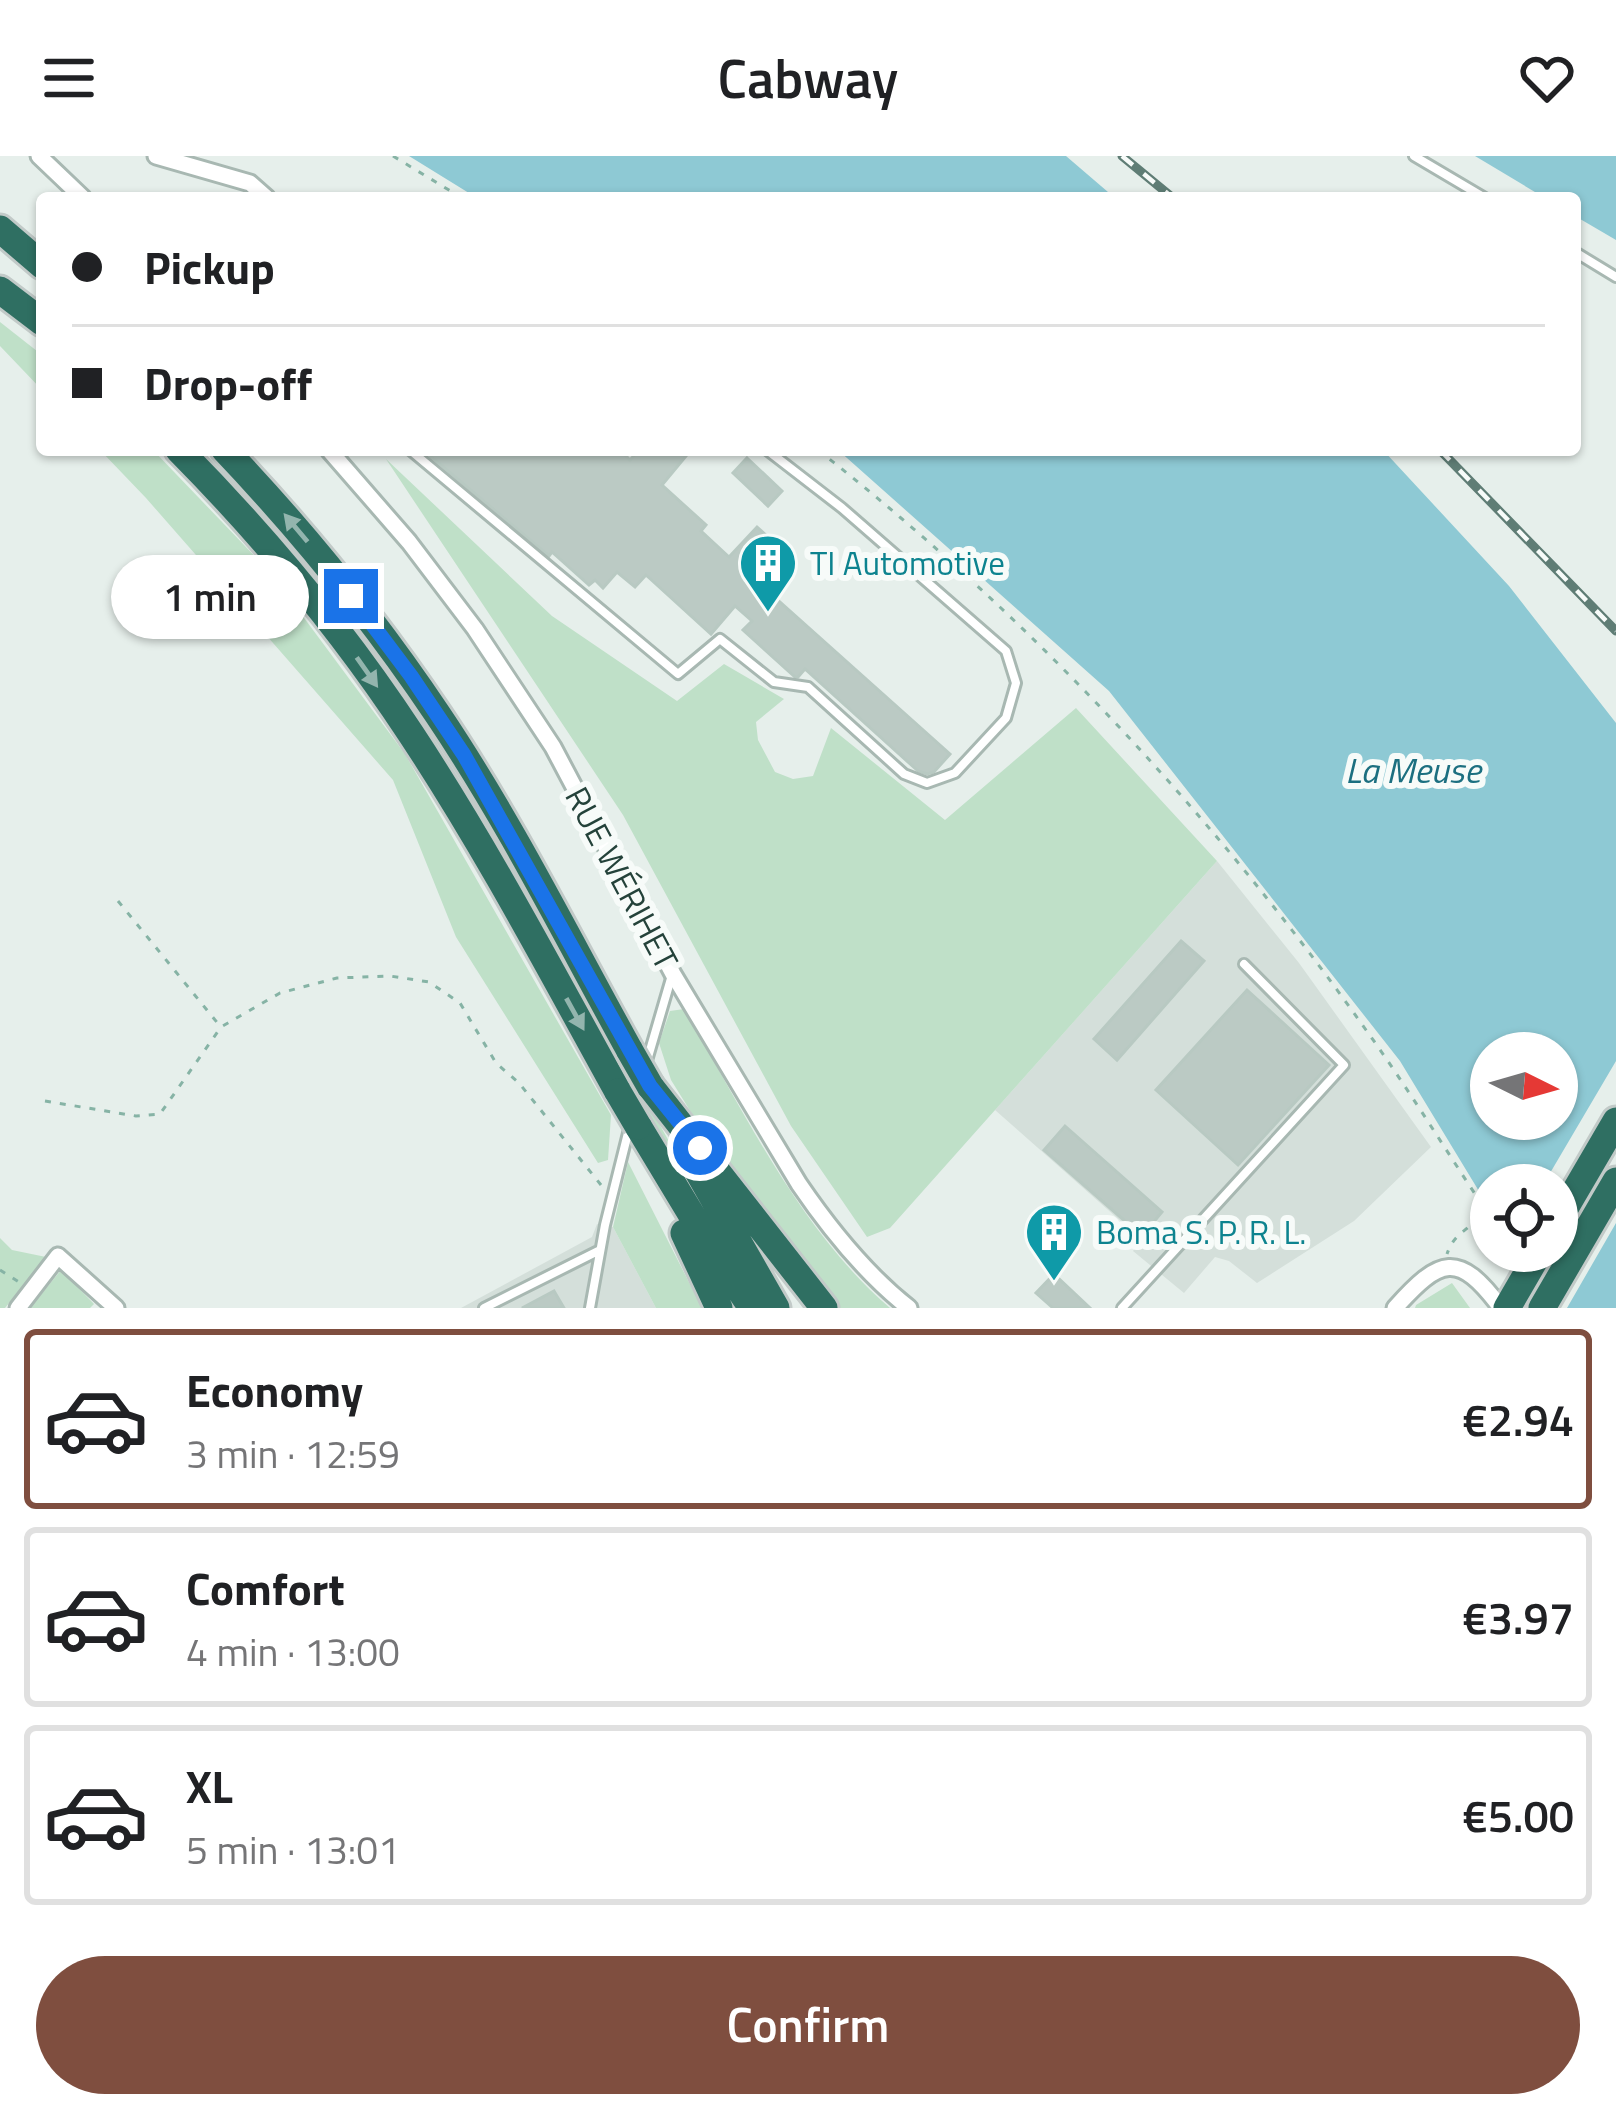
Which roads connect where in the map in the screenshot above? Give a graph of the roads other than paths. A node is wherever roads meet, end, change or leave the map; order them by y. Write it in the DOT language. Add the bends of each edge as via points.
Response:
graph roads {
  1 [pos="39,156"];
  2 [pos="1414,156"];
  3 [pos="164,157"];
  4 [pos="77,192"];
  5 [pos="260,192"];
  6 [pos="1475,192"];
  7 [pos="0,229"];
  8 [pos="0,253"];
  9 [pos="1581,256"];
  10 [pos="36,260"];
  11 [pos="1616,277"];
  12 [pos="36,281"];
  13 [pos="0,290"];
  14 [pos="0,310"];
  15 [pos="36,317"];
  16 [pos="36,332"];
  17 [pos="185,456"];
  18 [pos="230,456"];
  19 [pos="334,456"];
  20 [pos="417,456"];
  21 [pos="775,456"];
  22 [pos="1244,964"];
  23 [pos="673,974"];
  24 [pos="637,1105"];
  25 [pos="1616,1120"];
  26 [pos="1616,1181"];
  27 [pos="1578,1186"];
  28 [pos="601,1249"];
  29 [pos="1527,1272"];
  30 [pos="17,1308"];
  31 [pos="116,1308"];
  32 [pos="484,1308"];
  33 [pos="590,1308"];
  34 [pos="719,1308"];
  35 [pos="752,1308"];
  36 [pos="776,1308"];
  37 [pos="824,1308"];
  38 [pos="909,1308"];
  39 [pos="1122,1308"];
  40 [pos="1395,1308"];
  41 [pos="1504,1308"];
  42 [pos="1542,1308"];
  1 -- 4 [label="street"];
  2 -- 6 [label="lane"];
  3 -- 5 [label="street"];
  7 -- 10 [label="highway"];
  8 -- 12 [label="highway"];
  9 -- 11 [label="lane"];
  13 -- 15 [label="highway"];
  14 -- 16 [label="highway"];
  17 -- 24 [label="highway, one-way" via="296,579 410,733"];
  24 -- 18 [label="highway, one-way, bridge" via="630,1051 439,716 321,559"];
  19 -- 23 [label="street, RUE WÉRIHET" via="475,628 553,747"];
  20 -- 21 [label="lane" via="678,674 720,639 774,682 808,687 904,774 927,783 955,772 1006,718 1016,683 1006,651"];
  22 -- 39 [label="lane" via="1345,1064"];
  23 -- 24 [label="lane"];
  23 -- 38 [label="street, RUE WÉRIHET" via="817,1210"];
  24 -- 28 [label="lane"];
  24 -- 34 [label="highway" via="672,1209"];
  24 -- 35 [label="highway"];
  24 -- 36 [label="highway"];
  24 -- 37 [label="highway"];
  25 -- 27 [label="highway"];
  26 -- 42 [label="highway"];
  28 -- 32 [label="lane"];
  28 -- 33 [label="lane"];
  29 -- 41 [label="highway"];
  30 -- 31 [label="street" via="58,1256"];
  40 -- 41 [label="street" via="1427,1274 1448,1268 1473,1275"];
}
